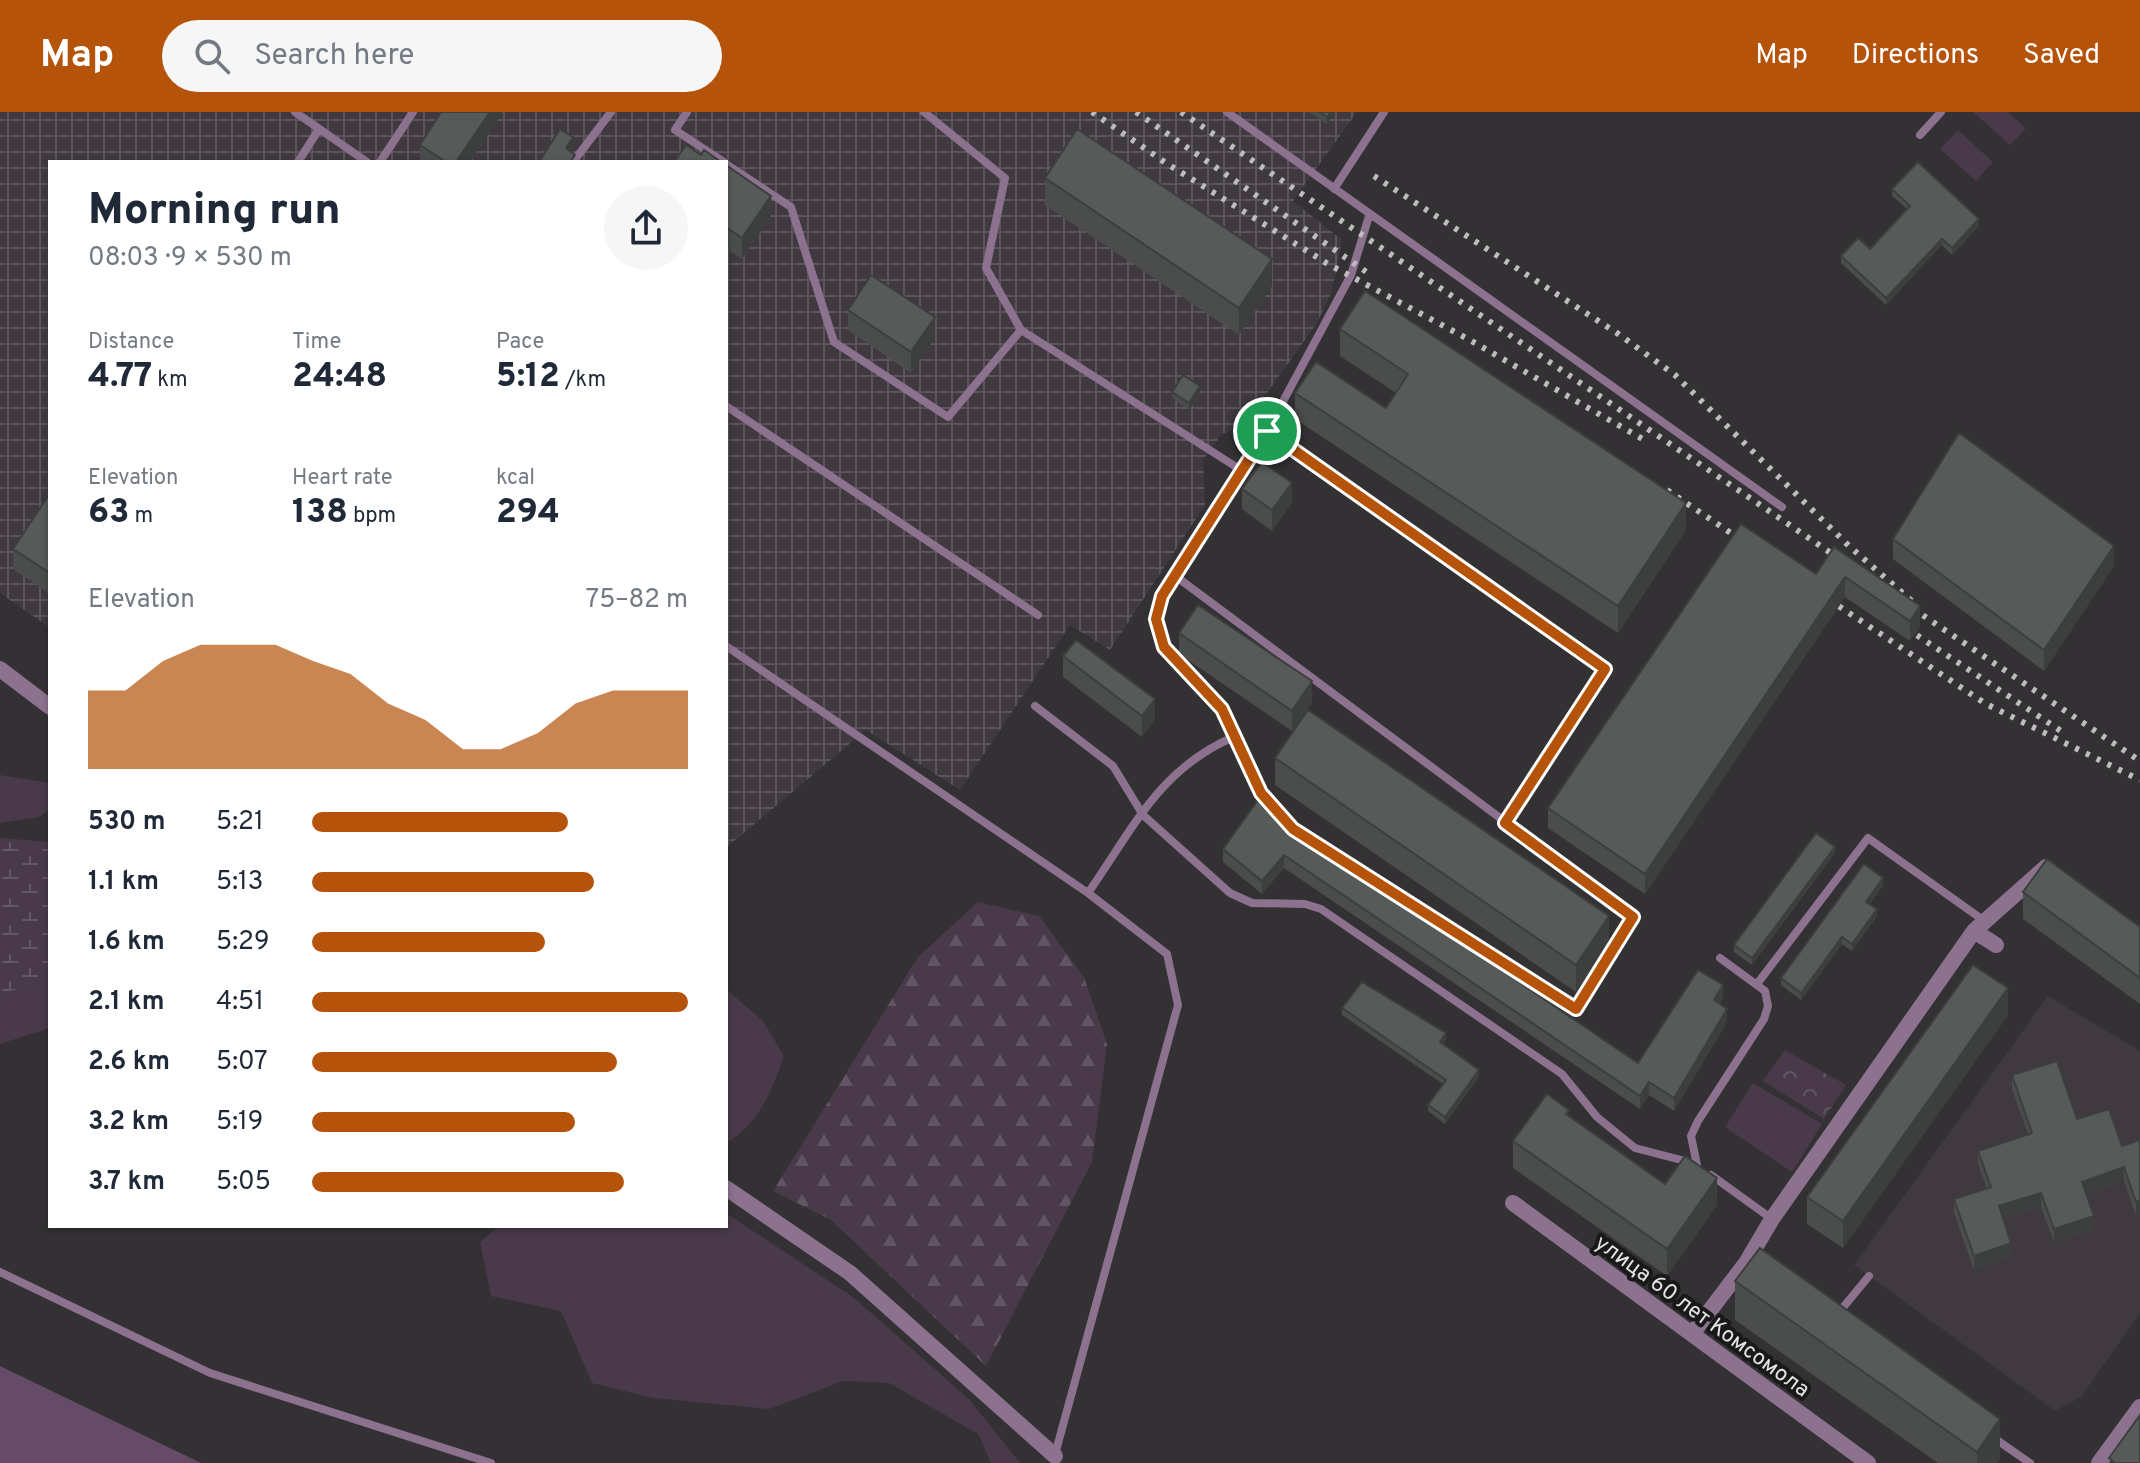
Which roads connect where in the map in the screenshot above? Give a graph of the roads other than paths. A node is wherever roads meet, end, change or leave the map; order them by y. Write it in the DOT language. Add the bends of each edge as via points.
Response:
graph roads {
  1 [pos="295,112"];
  2 [pos="413,112"];
  3 [pos="611,112"];
  4 [pos="687,112"];
  5 [pos="924,112"];
  6 [pos="1227,112"];
  7 [pos="1384,112"];
  8 [pos="1941,112"];
  9 [pos="319,129"];
  10 [pos="1920,135"];
  11 [pos="299,160"];
  12 [pos="364,160"];
  13 [pos="381,160"];
  14 [pos="575,160"];
  15 [pos="720,160"];
  16 [pos="728,165"];
  17 [pos="1334,189"];
  18 [pos="1369,216"];
  19 [pos="1021,330"];
  20 [pos="728,407"];
  21 [pos="1267,431"];
  22 [pos="1241,470"];
  23 [pos="1782,507"];
  24 [pos="1174,575"];
  25 [pos="1038,615"];
  26 [pos="728,647"];
  27 [pos="0,669"];
  28 [pos="48,705"];
  29 [pos="1035,706"];
  30 [pos="1236,736"];
  31 [pos="1143,815"];
  32 [pos="1505,823"];
  33 [pos="2069,885"];
  34 [pos="1088,893"];
  35 [pos="1979,926"];
  36 [pos="1996,945"];
  37 [pos="1720,958"];
  38 [pos="1757,984"];
  39 [pos="1697,1165"];
  40 [pos="728,1189"];
  41 [pos="1513,1203"];
  42 [pos="1772,1219"];
  43 [pos="0,1272"];
  44 [pos="1869,1276"];
  45 [pos="1842,1331"];
  46 [pos="1692,1334"];
  47 [pos="2140,1407"];
  48 [pos="1991,1436"];
  49 [pos="1054,1459"];
  50 [pos="491,1463"];
  51 [pos="1868,1463"];
  52 [pos="2030,1463"];
  53 [pos="2099,1463"];
  1 -- 9 [label="lane"];
  2 -- 13 [label="lane"];
  3 -- 14 [label="lane"];
  4 -- 15 [label="lane" via="675,130"];
  5 -- 19 [label="lane" via="1005,178 986,268"];
  6 -- 17 [label="lane"];
  7 -- 17 [label="lane"];
  8 -- 10 [label="lane"];
  9 -- 11 [label="lane"];
  9 -- 12 [label="lane"];
  16 -- 19 [label="lane" via="791,207 834,342 948,417"];
  17 -- 18 [label="lane"];
  18 -- 21 [label="lane" via="1351,275"];
  18 -- 23 [label="lane"];
  19 -- 22 [label="lane"];
  20 -- 25 [label="lane"];
  21 -- 22 [label="lane"];
  21 -- 32 [label="lane" via="1605,669"];
  22 -- 24 [label="lane"];
  24 -- 30 [label="lane" via="1158,606 1160,638 1222,709"];
  24 -- 32 [label="lane"];
  26 -- 34 [label="lane"];
  27 -- 28 [label="street"];
  29 -- 31 [label="lane" via="1113,766"];
  30 -- 31 [label="lane" via="1170,776"];
  30 -- 32 [label="lane" via="1261,793 1293,829 1576,1009 1633,917"];
  31 -- 34 [label="lane"];
  31 -- 39 [label="lane" via="1230,893 1252,903 1321,909 1562,1074 1597,1117 1635,1148"];
  33 -- 35 [label="street" via="2046,867"];
  34 -- 49 [label="lane" via="1167,954 1178,1005"];
  35 -- 36 [label="street"];
  35 -- 38 [label="lane" via="1868,838"];
  35 -- 42 [label="street"];
  37 -- 38 [label="lane"];
  38 -- 39 [label="lane" via="1768,998 1767,1012 1691,1136"];
  39 -- 42 [label="lane"];
  40 -- 49 [label="street" via="850,1273"];
  41 -- 46 [label="street, улица 60 лет Комсомола"];
  42 -- 46 [label="street" via="1752,1267"];
  43 -- 50 [label="lane" via="210,1373"];
  44 -- 45 [label="lane" via="1831,1323"];
  46 -- 51 [label="street, улица 60 лет Комсомола"];
  47 -- 53 [label="street"];
  48 -- 52 [label="lane"];
}
